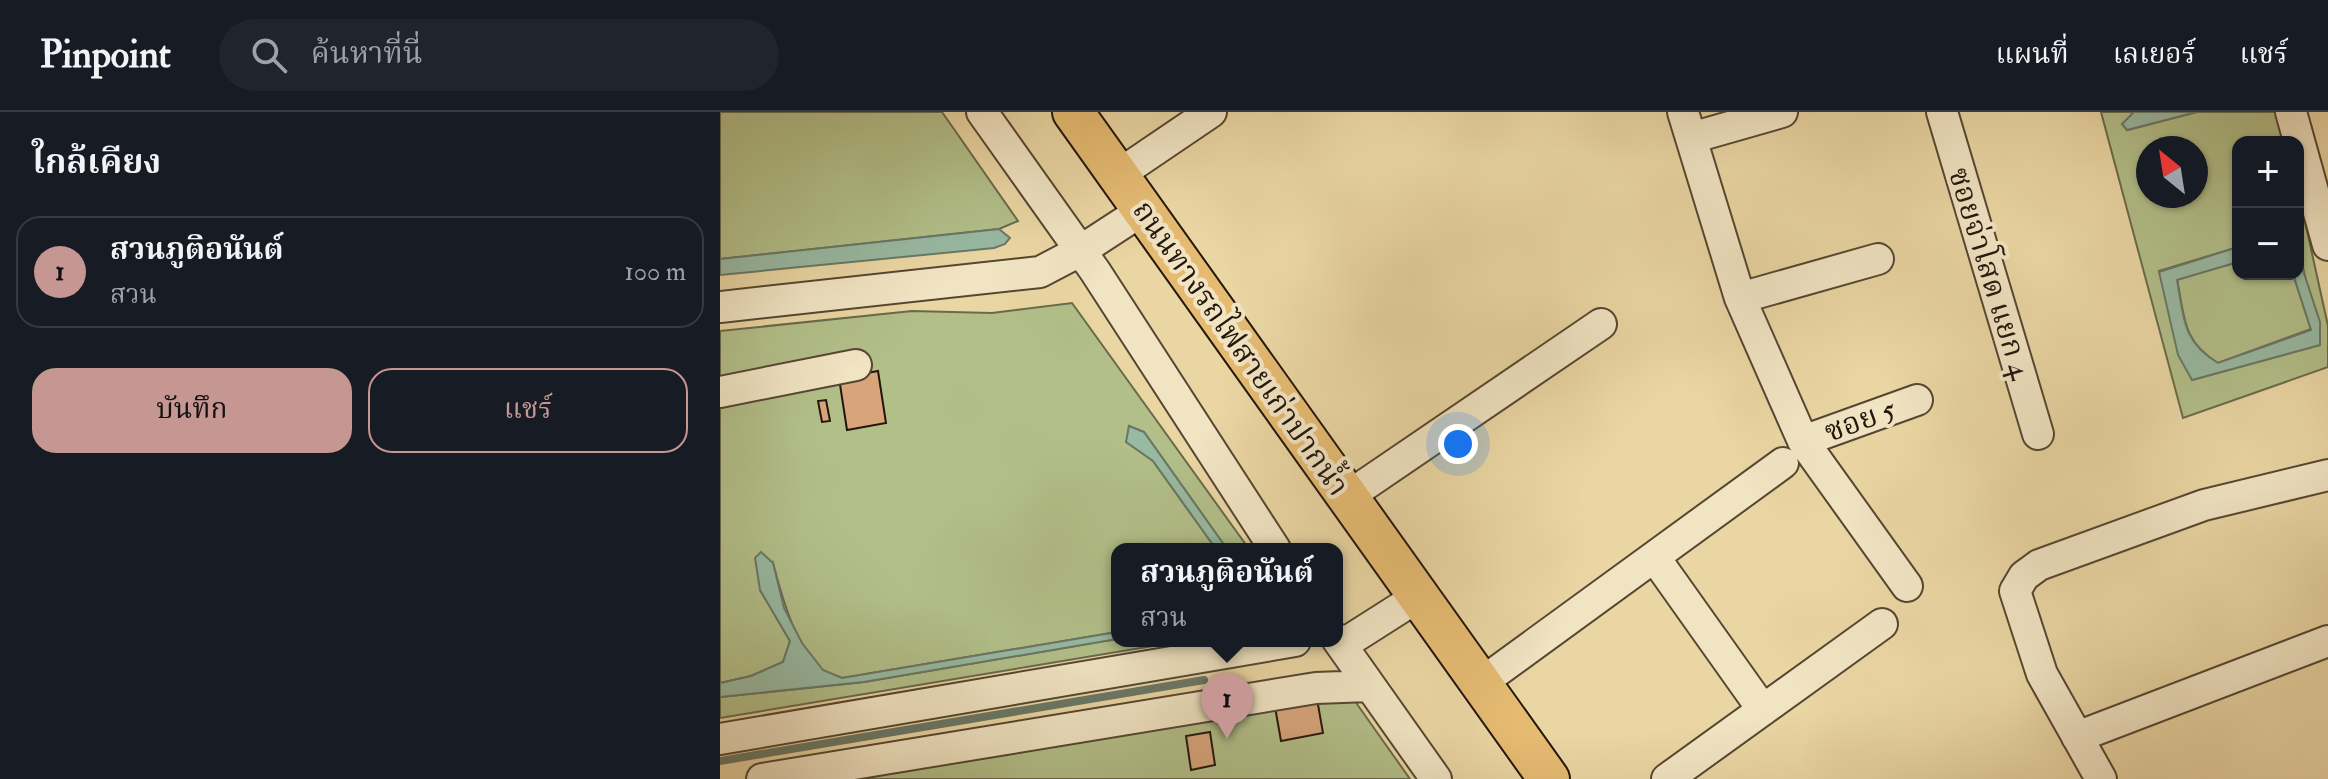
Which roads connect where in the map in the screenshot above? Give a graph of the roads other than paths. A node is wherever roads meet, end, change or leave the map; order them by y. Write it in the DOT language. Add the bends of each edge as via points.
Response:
graph roads {
  1 [pos="982,112"];
  2 [pos="1073,112"];
  3 [pos="1211,112"];
  4 [pos="1782,112"];
  5 [pos="1942,112"];
  6 [pos="2291,112"];
  7 [pos="1687,125"];
  8 [pos="1118,175"];
  9 [pos="1143,210"];
  10 [pos="2328,245"];
  11 [pos="1080,251"];
  12 [pos="1878,259"];
  13 [pos="1740,298"];
  14 [pos="720,307"];
  15 [pos="1601,324"];
  16 [pos="856,365"];
  17 [pos="720,392"];
  18 [pos="1917,400"];
  19 [pos="2038,434"];
  20 [pos="1793,452"];
  21 [pos="2328,475"];
  22 [pos="1347,497"];
  23 [pos="1271,543"];
  24 [pos="1655,558"];
  25 [pos="1907,586"];
  26 [pos="1419,596"];
  27 [pos="1882,624"];
  28 [pos="1343,640"];
  29 [pos="2328,641"];
  30 [pos="1262,647"];
  31 [pos="1343,647"];
  32 [pos="1481,683"];
  33 [pos="1369,686"];
  34 [pos="1272,696"];
  35 [pos="1763,710"];
  36 [pos="2077,737"];
  37 [pos="720,739"];
  38 [pos="851,772"];
  39 [pos="762,779"];
  40 [pos="1436,779"];
  41 [pos="1549,779"];
  42 [pos="1667,779"];
  43 [pos="2101,779"];
  1 -- 11 [label="street"];
  2 -- 8 [label="main road, ถนนทางรถไฟสายเก่าปากน้ำ"];
  3 -- 8 [label="street"];
  4 -- 7 [label="street"];
  5 -- 19 [label="street, ซอยจ่าโสด แยก 4"];
  6 -- 10 [label="street"];
  7 -- 13 [label="street"];
  8 -- 9 [label="main road, ถนนทางรถไฟสายเก่าปากน้ำ"];
  9 -- 11 [label="street"];
  9 -- 22 [label="main road, ถนนทางรถไฟสายเก่าปากน้ำ"];
  11 -- 14 [label="street" via="1040,272"];
  11 -- 23 [label="street"];
  12 -- 13 [label="street"];
  13 -- 20 [label="street"];
  15 -- 22 [label="street"];
  16 -- 17 [label="street"];
  18 -- 20 [label="street, ซอย 5"];
  20 -- 24 [label="street, ซอย 5"];
  20 -- 25 [label="street"];
  21 -- 36 [label="street" via="2204,505 2039,565 2024,576 2015,591 2042,674"];
  22 -- 26 [label="main road, ถนนทางรถไฟสายเก่าปากน้ำ"];
  24 -- 32 [label="street, ซอย 5"];
  24 -- 35 [label="street"];
  26 -- 28 [label="street"];
  26 -- 32 [label="main road, ถนนทางรถไฟสายเก่าปากน้ำ"];
  27 -- 35 [label="street"];
  29 -- 36 [label="street"];
  30 -- 34 [label="street"];
  30 -- 37 [label="street"];
  31 -- 33 [label="street"];
  32 -- 41 [label="main road, ถนนทางรถไฟสายเก่าปากน้ำ"];
  33 -- 34 [label="street"];
  33 -- 40 [label="street"];
  34 -- 38 [label="street"];
  35 -- 42 [label="street"];
  36 -- 43 [label="street"];
  38 -- 39 [label="street"];
}
